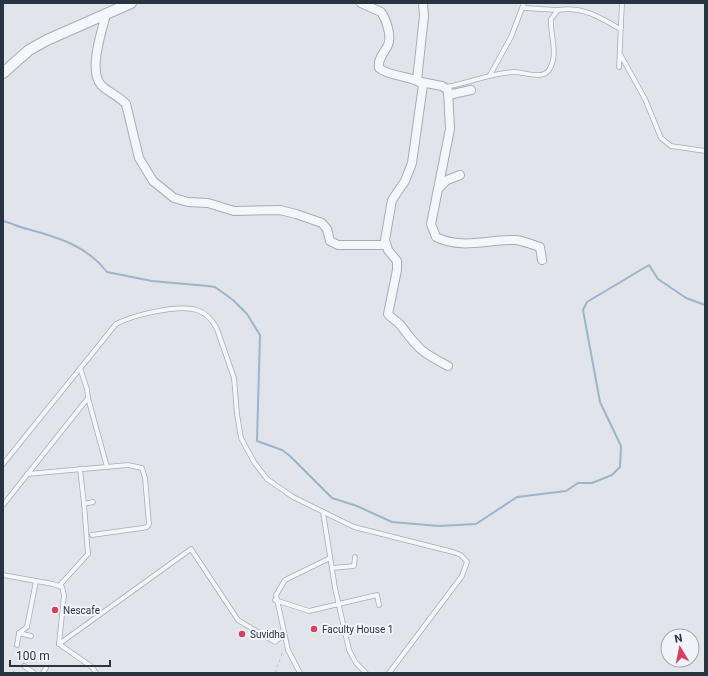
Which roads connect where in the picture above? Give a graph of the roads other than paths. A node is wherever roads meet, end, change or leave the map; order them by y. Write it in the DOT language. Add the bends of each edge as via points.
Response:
graph roads {
  1 [pos="131,3"];
  2 [pos="361,3"];
  3 [pos="422,3"];
  4 [pos="622,3"];
  5 [pos="524,5"];
  6 [pos="558,10"];
  7 [pos="106,14"];
  8 [pos="620,29"];
  9 [pos="620,54"];
  10 [pos="619,67"];
  11 [pos="3,73"];
  12 [pos="490,75"];
  13 [pos="419,81"];
  14 [pos="471,90"];
  15 [pos="447,91"];
  16 [pos="705,151"];
  17 [pos="460,175"];
  18 [pos="438,188"];
  19 [pos="386,245"];
  20 [pos="542,260"];
  21 [pos="448,366"];
  22 [pos="80,368"];
  23 [pos="88,398"];
  24 [pos="3,464"];
  25 [pos="107,467"];
  26 [pos="80,469"];
  27 [pos="27,474"];
  28 [pos="93,502"];
  29 [pos="84,504"];
  30 [pos="3,505"];
  31 [pos="324,512"];
  32 [pos="92,535"];
  33 [pos="355,557"];
  34 [pos="330,558"];
  35 [pos="332,568"];
  36 [pos="3,575"];
  37 [pos="36,581"];
  38 [pos="59,586"];
  39 [pos="275,600"];
  40 [pos="338,603"];
  41 [pos="379,605"];
  42 [pos="58,611"];
  43 [pos="62,614"];
  44 [pos="19,633"];
  45 [pos="283,635"];
  46 [pos="31,636"];
  47 [pos="59,644"];
  48 [pos="17,645"];
  49 [pos="24,666"];
  50 [pos="46,668"];
  51 [pos="34,673"];
  52 [pos="42,673"];
  53 [pos="96,673"];
  54 [pos="300,673"];
  55 [pos="366,673"];
  56 [pos="389,673"];
  1 -- 7 [label="street"];
  2 -- 13 [label="street" via="381,12 388,30 389,43 380,59 379,68 394,76"];
  3 -- 13 [label="street" via="424,16"];
  4 -- 8 [label="lane"];
  5 -- 6 [label="lane"];
  5 -- 12 [label="lane" via="511,37"];
  6 -- 8 [label="lane" via="594,13"];
  6 -- 12 [label="lane" via="551,19 554,48 547,73 541,75 518,72"];
  7 -- 11 [label="street" via="35,47"];
  7 -- 19 [label="street" via="96,58 96,74 102,86 126,104 139,158 158,186 180,200 208,203 234,211 280,210 296,214 322,223 327,229 330,241 338,245"];
  8 -- 9 [label="lane"];
  9 -- 10 [label="lane"];
  9 -- 16 [label="lane" via="645,99 661,138 671,146"];
  12 -- 15 [label="lane"];
  13 -- 15 [label="street"];
  13 -- 19 [label="street" via="423,88 412,163 392,200"];
  14 -- 15 [label="street"];
  15 -- 18 [label="street" via="450,129"];
  17 -- 18 [label="street" via="447,180"];
  18 -- 20 [label="street" via="431,224 436,238 448,243 476,244 517,240 540,247"];
  19 -- 21 [label="street" via="394,256 397,270 388,314 422,352"];
  22 -- 23 [label="lane"];
  22 -- 24 [label="lane"];
  22 -- 31 [label="lane" via="110,330 122,320 183,308 199,311 213,322 231,366 238,426 246,449 254,462 274,485"];
  23 -- 25 [label="lane"];
  23 -- 27 [label="lane"];
  25 -- 26 [label="lane"];
  25 -- 32 [label="lane" via="134,465 142,468 149,524 142,528"];
  26 -- 27 [label="lane"];
  26 -- 29 [label="lane"];
  27 -- 30 [label="lane"];
  28 -- 29 [label="lane"];
  29 -- 38 [label="lane" via="88,554"];
  31 -- 34 [label="lane"];
  31 -- 56 [label="lane" via="368,532 453,552 461,555 466,562 462,576"];
  33 -- 35 [label="lane" via="354,566"];
  34 -- 35 [label="lane"];
  34 -- 39 [label="lane" via="285,580 277,590"];
  35 -- 40 [label="lane"];
  36 -- 37 [label="lane"];
  37 -- 38 [label="lane"];
  37 -- 44 [label="lane" via="27,626"];
  38 -- 43 [label="lane" via="62,587 64,595"];
  39 -- 40 [label="lane" via="309,611"];
  39 -- 45 [label="lane"];
  40 -- 41 [label="lane" via="376,595"];
  40 -- 55 [label="lane" via="349,650 356,663"];
  42 -- 43 [label="lane"];
  43 -- 47 [label="lane"];
  44 -- 46 [label="lane"];
  44 -- 48 [label="lane"];
  45 -- 47 [label="lane" via="275,642 238,620 191,549"];
  45 -- 54 [label="lane"];
  47 -- 53 [label="lane" via="92,667"];
  49 -- 51 [label="lane"];
  50 -- 52 [label="lane"];
}
